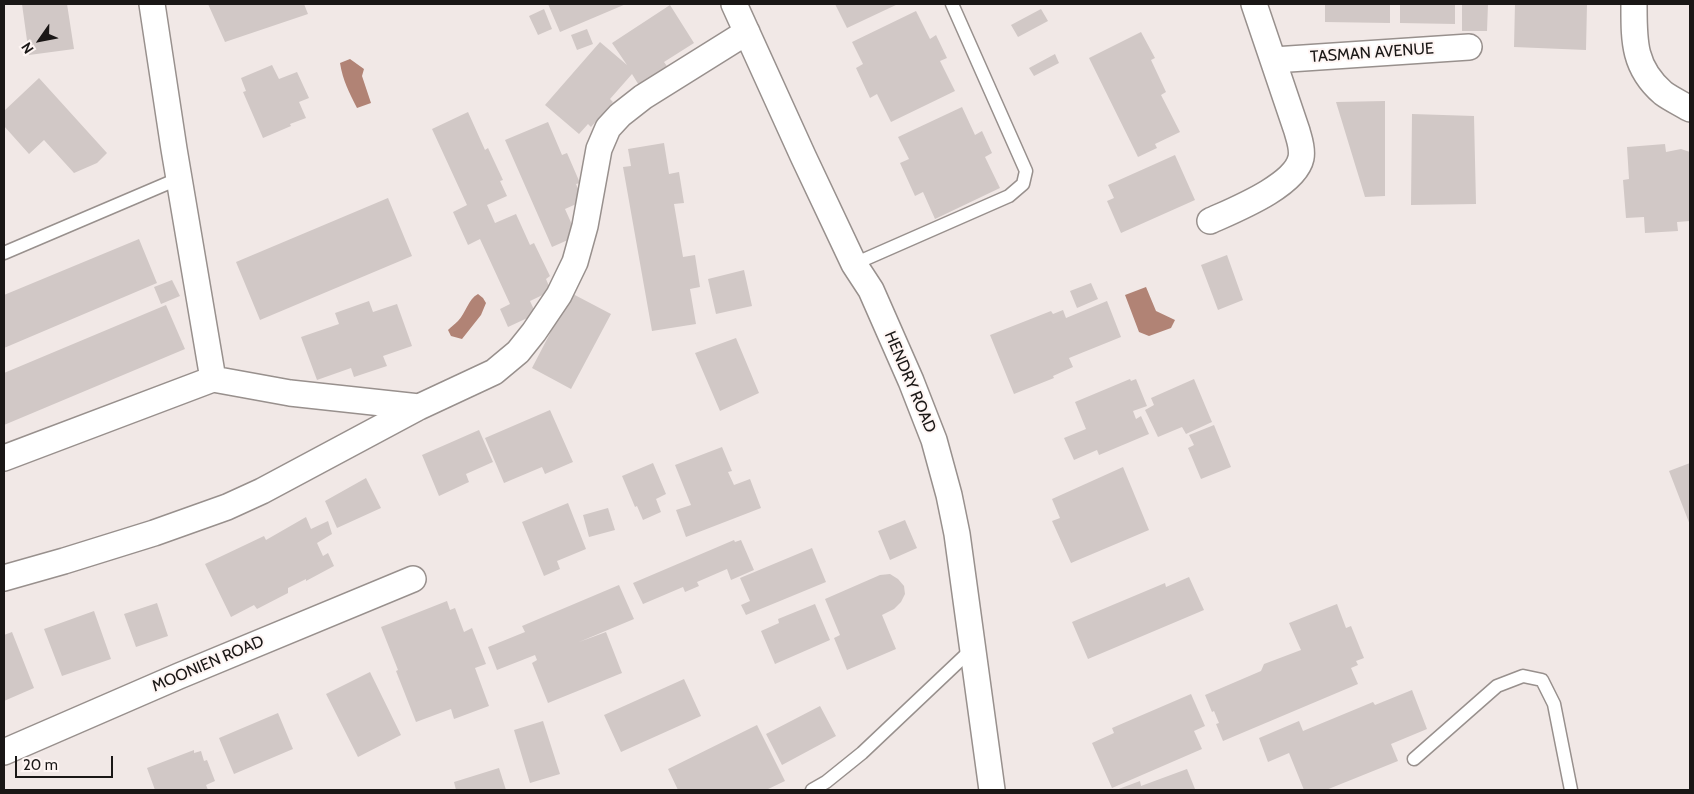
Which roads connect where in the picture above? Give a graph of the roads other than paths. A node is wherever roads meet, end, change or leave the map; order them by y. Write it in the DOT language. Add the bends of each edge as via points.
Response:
graph roads {
  1 [pos="152,4"];
  2 [pos="734,4"];
  3 [pos="952,4"];
  4 [pos="1254,4"];
  5 [pos="1634,4"];
  6 [pos="747,32"];
  7 [pos="1469,47"];
  8 [pos="1274,60"];
  9 [pos="1690,109"];
  10 [pos="180,178"];
  11 [pos="1210,221"];
  12 [pos="4,253"];
  13 [pos="854,264"];
  14 [pos="213,379"];
  15 [pos="419,407"];
  16 [pos="4,458"];
  17 [pos="4,578"];
  18 [pos="413,579"];
  19 [pos="972,649"];
  20 [pos="4,752"];
  21 [pos="1414,759"];
  22 [pos="812,790"];
  23 [pos="992,790"];
  24 [pos="1571,790"];
  1 -- 10 [label="street"];
  2 -- 6 [label="street, HENDRY ROAD"];
  3 -- 13 [label="lane" via="1026,171 1023,184 1009,196"];
  4 -- 8 [label="street"];
  5 -- 9 [label="street" via="1634,39 1638,59 1663,93"];
  6 -- 13 [label="street, HENDRY ROAD"];
  6 -- 15 [label="street" via="643,97 608,128 599,149 575,262 559,295 534,332 518,352 494,372"];
  7 -- 8 [label="street, TASMAN AVENUE"];
  8 -- 11 [label="street" via="1301,147 1298,166 1293,174 1252,202"];
  10 -- 12 [label="lane"];
  10 -- 14 [label="street"];
  13 -- 19 [label="street, HENDRY ROAD" via="871,290 934,440 950,495"];
  14 -- 15 [label="street" via="290,393"];
  14 -- 16 [label="street"];
  15 -- 17 [label="street" via="228,507 64,562"];
  18 -- 20 [label="street, MOONIEN ROAD"];
  19 -- 22 [label="lane" via="862,752"];
  19 -- 23 [label="street, HENDRY ROAD"];
  21 -- 24 [label="lane" via="1497,686 1522,676 1542,680 1554,704"];
}
